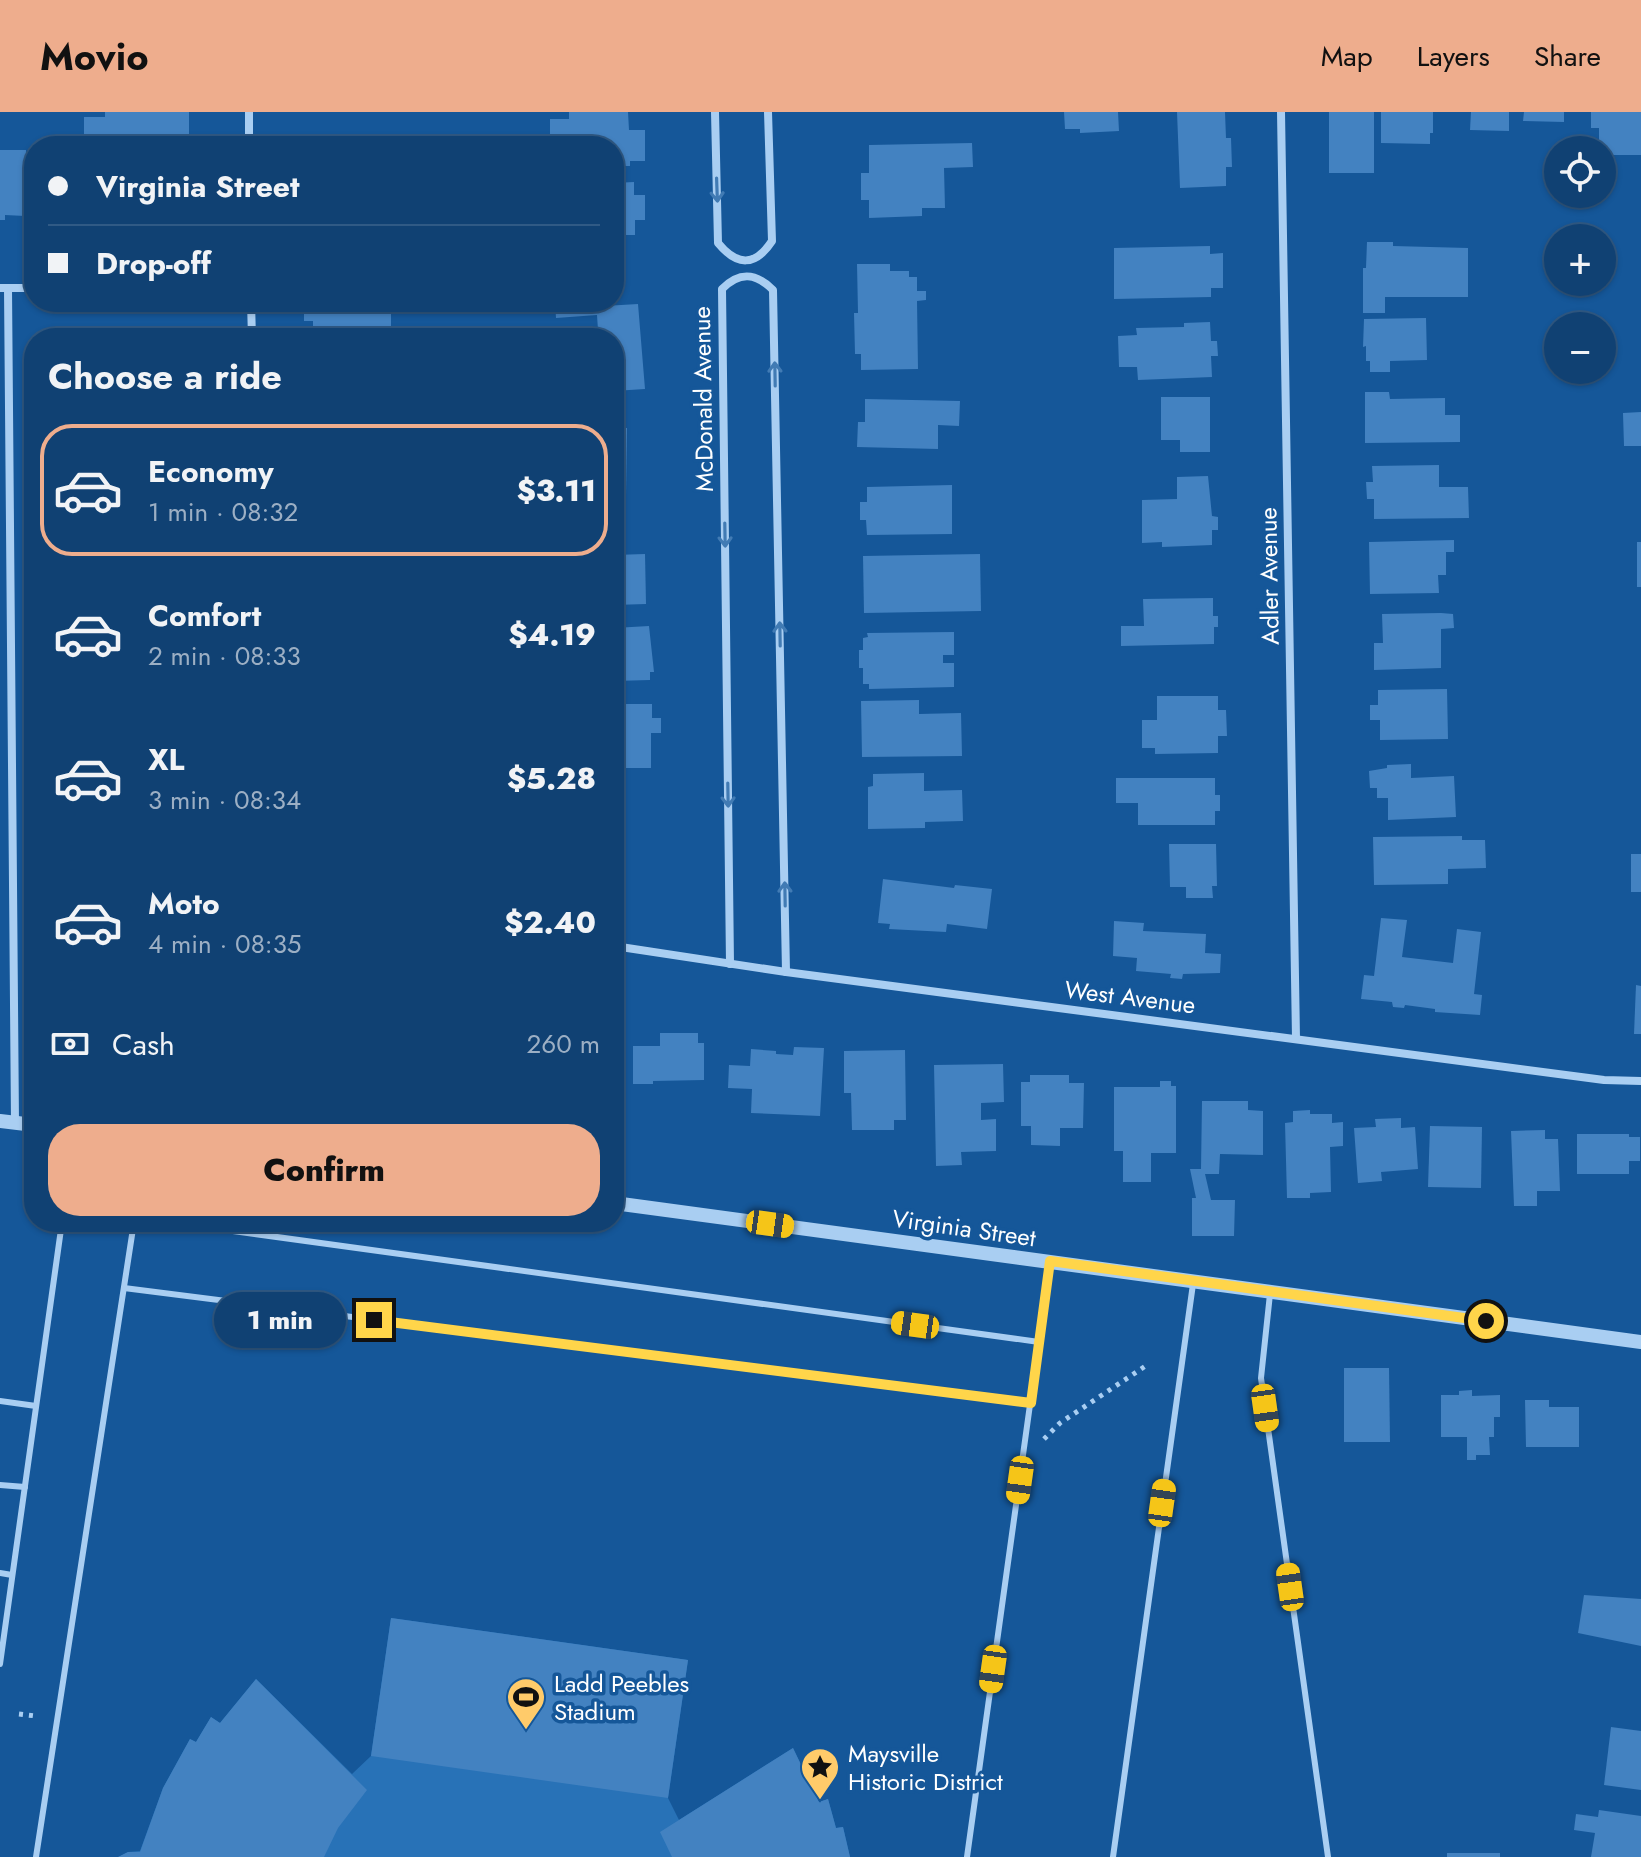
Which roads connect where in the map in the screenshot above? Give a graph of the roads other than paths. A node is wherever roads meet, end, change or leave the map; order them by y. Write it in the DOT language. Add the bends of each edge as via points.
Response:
graph roads {
  1 [pos="249,112"];
  2 [pos="715,112"];
  3 [pos="768,112"];
  4 [pos="1281,112"];
  5 [pos="249,136"];
  6 [pos="4,288"];
  7 [pos="624,948"];
  8 [pos="730,964"];
  9 [pos="786,972"];
  10 [pos="1296,1039"];
  11 [pos="1641,1081"];
  12 [pos="8,1122"];
  13 [pos="624,1204"];
  14 [pos="61,1232"];
  15 [pos="132,1232"];
  16 [pos="241,1232"];
  17 [pos="1050,1261"];
  18 [pos="1193,1280"];
  19 [pos="124,1288"];
  20 [pos="1270,1291"];
  21 [pos="1039,1342"];
  22 [pos="1641,1342"];
  23 [pos="0,1401"];
  24 [pos="1031,1403"];
  25 [pos="36,1406"];
  26 [pos="0,1485"];
  27 [pos="25,1487"];
  28 [pos="0,1573"];
  29 [pos="12,1575"];
  30 [pos="0,1664"];
  31 [pos="36,1857"];
  32 [pos="967,1857"];
  33 [pos="1113,1857"];
  34 [pos="1328,1857"];
  1 -- 5 [label="street"];
  2 -- 3 [label="street, one-way" via="718,243 729,256 746,261 763,254 772,241"];
  4 -- 10 [label="street, Adler Avenue"];
  6 -- 12 [label="street"];
  7 -- 8 [label="street, West Avenue"];
  8 -- 9 [label="street, West Avenue"];
  9 -- 8 [label="street, McDonald Avenue, one-way" via="773,290 762,279 747,276 732,279 722,289"];
  9 -- 10 [label="street, West Avenue"];
  10 -- 11 [label="street, West Avenue"];
  13 -- 17 [label="street, Virginia Street"];
  14 -- 25 [label="lane"];
  15 -- 19 [label="lane"];
  16 -- 21 [label="lane"];
  17 -- 18 [label="street, Virginia Street"];
  17 -- 21 [label="lane"];
  18 -- 20 [label="street, Virginia Street"];
  18 -- 33 [label="lane"];
  19 -- 24 [label="lane"];
  19 -- 31 [label="lane"];
  20 -- 22 [label="street, Virginia Street"];
  20 -- 34 [label="lane" via="1261,1378"];
  21 -- 24 [label="lane"];
  23 -- 25 [label="lane"];
  24 -- 32 [label="lane"];
  25 -- 27 [label="lane"];
  26 -- 27 [label="lane"];
  27 -- 29 [label="lane"];
  28 -- 29 [label="lane"];
  29 -- 30 [label="lane"];
}
